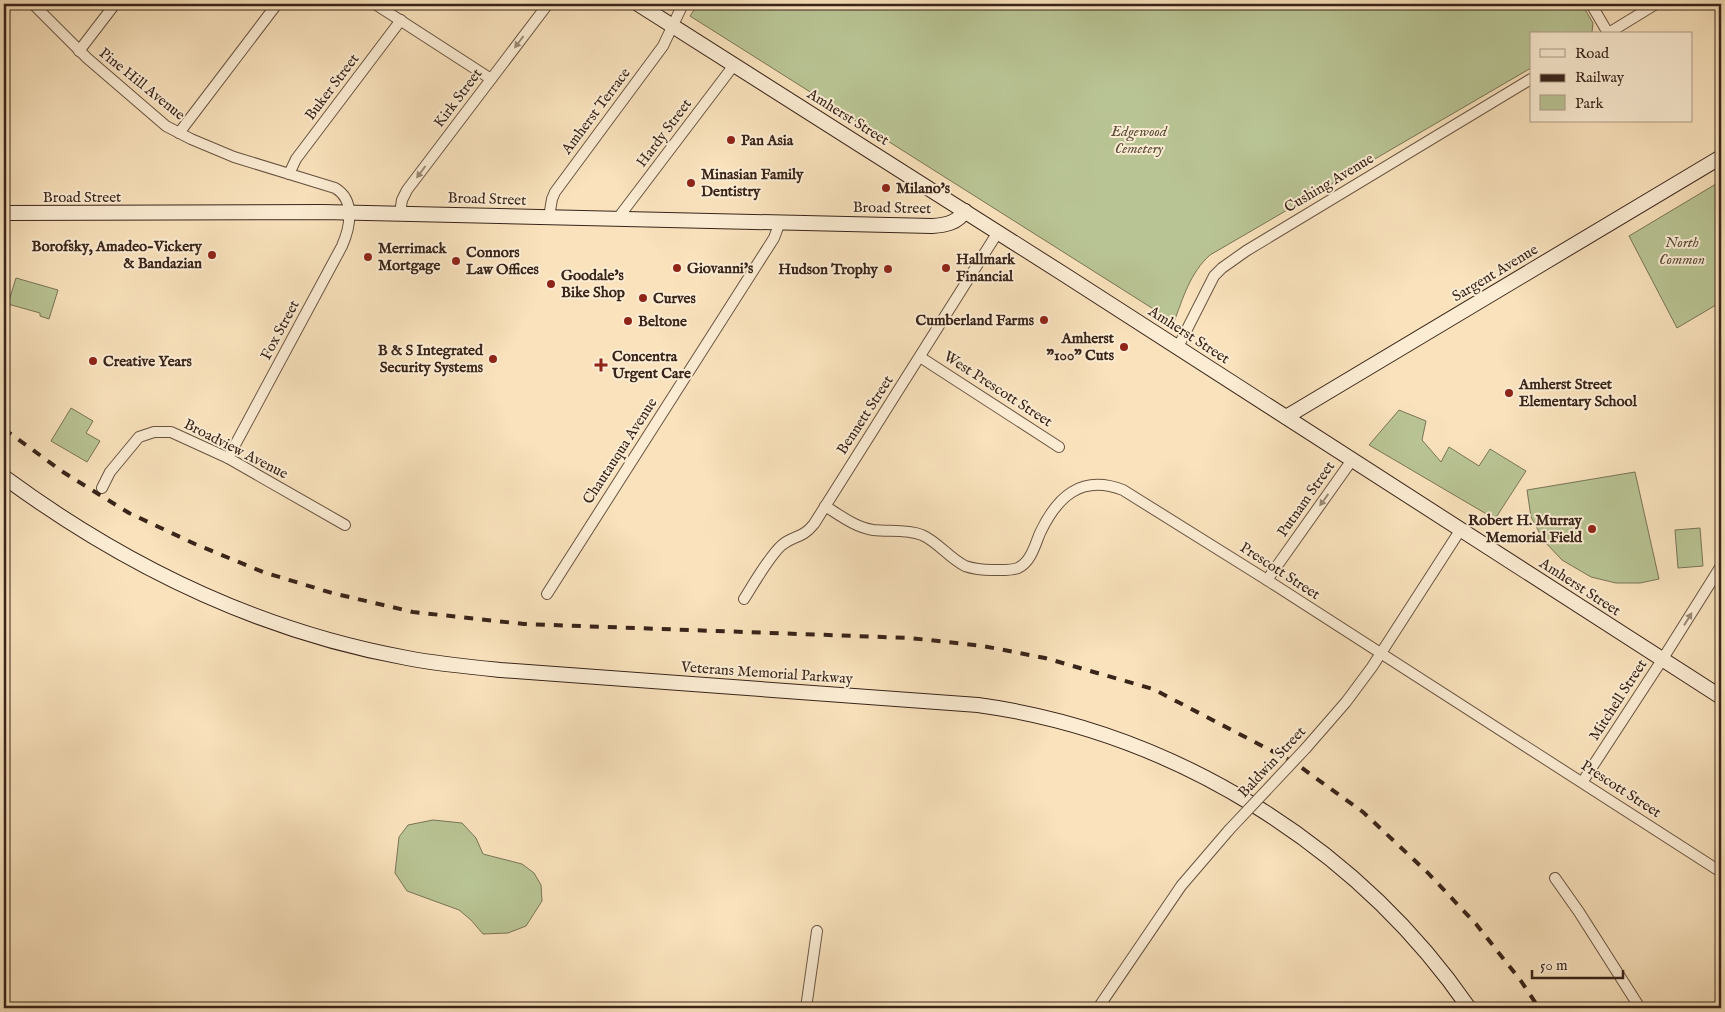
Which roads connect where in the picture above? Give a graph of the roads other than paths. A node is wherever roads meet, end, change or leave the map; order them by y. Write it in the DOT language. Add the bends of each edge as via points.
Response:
graph roads {
  1 [pos="34,4"];
  2 [pos="115,4"];
  3 [pos="277,4"];
  4 [pos="376,4"];
  5 [pos="548,4"];
  6 [pos="638,4"];
  7 [pos="684,4"];
  8 [pos="1591,4"];
  9 [pos="1656,4"];
  10 [pos="401,20"];
  11 [pos="673,26"];
  12 [pos="1607,32"];
  13 [pos="1610,32"];
  14 [pos="79,50"];
  15 [pos="734,65"];
  16 [pos="491,79"];
  17 [pos="1530,80"];
  18 [pos="179,134"];
  19 [pos="1721,157"];
  20 [pos="289,174"];
  21 [pos="965,211"];
  22 [pos="350,212"];
  23 [pos="4,213"];
  24 [pos="400,213"];
  25 [pos="548,217"];
  26 [pos="618,218"];
  27 [pos="780,222"];
  28 [pos="998,232"];
  29 [pos="1178,347"];
  30 [pos="920,357"];
  31 [pos="1286,417"];
  32 [pos="1059,447"];
  33 [pos="228,458"];
  34 [pos="1352,460"];
  35 [pos="4,477"];
  36 [pos="102,488"];
  37 [pos="825,506"];
  38 [pos="345,525"];
  39 [pos="1461,529"];
  40 [pos="1721,566"];
  41 [pos="1268,580"];
  42 [pos="547,594"];
  43 [pos="744,599"];
  44 [pos="1381,653"];
  45 [pos="1662,660"];
  46 [pos="1721,697"];
  47 [pos="1583,781"];
  48 [pos="1721,872"];
  49 [pos="1555,878"];
  50 [pos="817,931"];
  51 [pos="806,1008"];
  52 [pos="1098,1008"];
  53 [pos="1469,1008"];
  54 [pos="1640,1008"];
  1 -- 14 [label="street, Pine Hill Avenue"];
  2 -- 14 [label="street"];
  3 -- 18 [label="street"];
  4 -- 10 [label="street"];
  5 -- 16 [label="street, Kirk Street, one-way"];
  6 -- 11 [label="main road, Amherst Street"];
  7 -- 11 [label="street, Amherst Terrace"];
  8 -- 12 [label="street"];
  9 -- 13 [label="street"];
  10 -- 16 [label="street"];
  10 -- 20 [label="street, Buker Street" via="296,159"];
  11 -- 15 [label="main road, Amherst Street"];
  11 -- 25 [label="street, Amherst Terrace" via="664,46 555,192"];
  14 -- 18 [label="street, Pine Hill Avenue" via="156,118"];
  15 -- 21 [label="main road, Amherst Street"];
  15 -- 26 [label="street, Hardy Street"];
  16 -- 24 [label="street, Kirk Street, one-way" via="407,190"];
  17 -- 29 [label="street, Cushing Avenue" via="1222,268 1214,276"];
  18 -- 20 [label="street, Pine Hill Avenue" via="234,157"];
  19 -- 31 [label="main road, Sargent Avenue"];
  20 -- 22 [label="street, Pine Hill Avenue" via="339,190 347,200"];
  21 -- 27 [label="main road, Broad Street" via="952,222 932,226"];
  21 -- 28 [label="main road, Amherst Street"];
  22 -- 23 [label="main road, Broad Street"];
  22 -- 24 [label="main road, Broad Street"];
  22 -- 33 [label="street, Fox Street" via="342,246"];
  24 -- 25 [label="main road, Broad Street"];
  25 -- 26 [label="main road, Broad Street"];
  26 -- 27 [label="main road, Broad Street"];
  27 -- 42 [label="street, Chautauqua Avenue" via="774,238"];
  28 -- 29 [label="main road, Amherst Street"];
  28 -- 30 [label="street, Bennett Street"];
  29 -- 31 [label="main road, Amherst Street"];
  30 -- 32 [label="street, West Prescott Street"];
  30 -- 37 [label="street, Bennett Street"];
  31 -- 34 [label="main road, Amherst Street"];
  33 -- 36 [label="street, Broadview Avenue" via="171,432 154,432 139,436 110,472"];
  33 -- 38 [label="street, Broadview Avenue"];
  34 -- 39 [label="main road, Amherst Street"];
  34 -- 41 [label="street, Putnam Street, one-way"];
  35 -- 53 [label="main road, Veterans Memorial Parkway" via="82,532 213,600 322,638 366,649 431,662 501,670 978,705 1050,719 1127,744 1228,790 1323,854 1407,932"];
  37 -- 41 [label="street, Prescott Street" via="862,527 921,535 965,566 1006,571 1018,568 1027,560 1051,512 1069,493 1098,484 1111,486 1133,495"];
  37 -- 43 [label="street, Bennett Street" via="808,532 778,548"];
  39 -- 44 [label="street, Baldwin Street"];
  39 -- 45 [label="main road, Amherst Street"];
  45 -- 40 [label="street, Mitchell Street, one-way"];
  41 -- 44 [label="street, Prescott Street"];
  44 -- 47 [label="street, Prescott Street"];
  44 -- 52 [label="street, Baldwin Street, bridge" via="1346,702 1192,872"];
  45 -- 46 [label="main road, Amherst Street"];
  45 -- 47 [label="street, Mitchell Street"];
  47 -- 48 [label="street, Prescott Street"];
  49 -- 54 [label="street"];
  50 -- 51 [label="street"];
}
